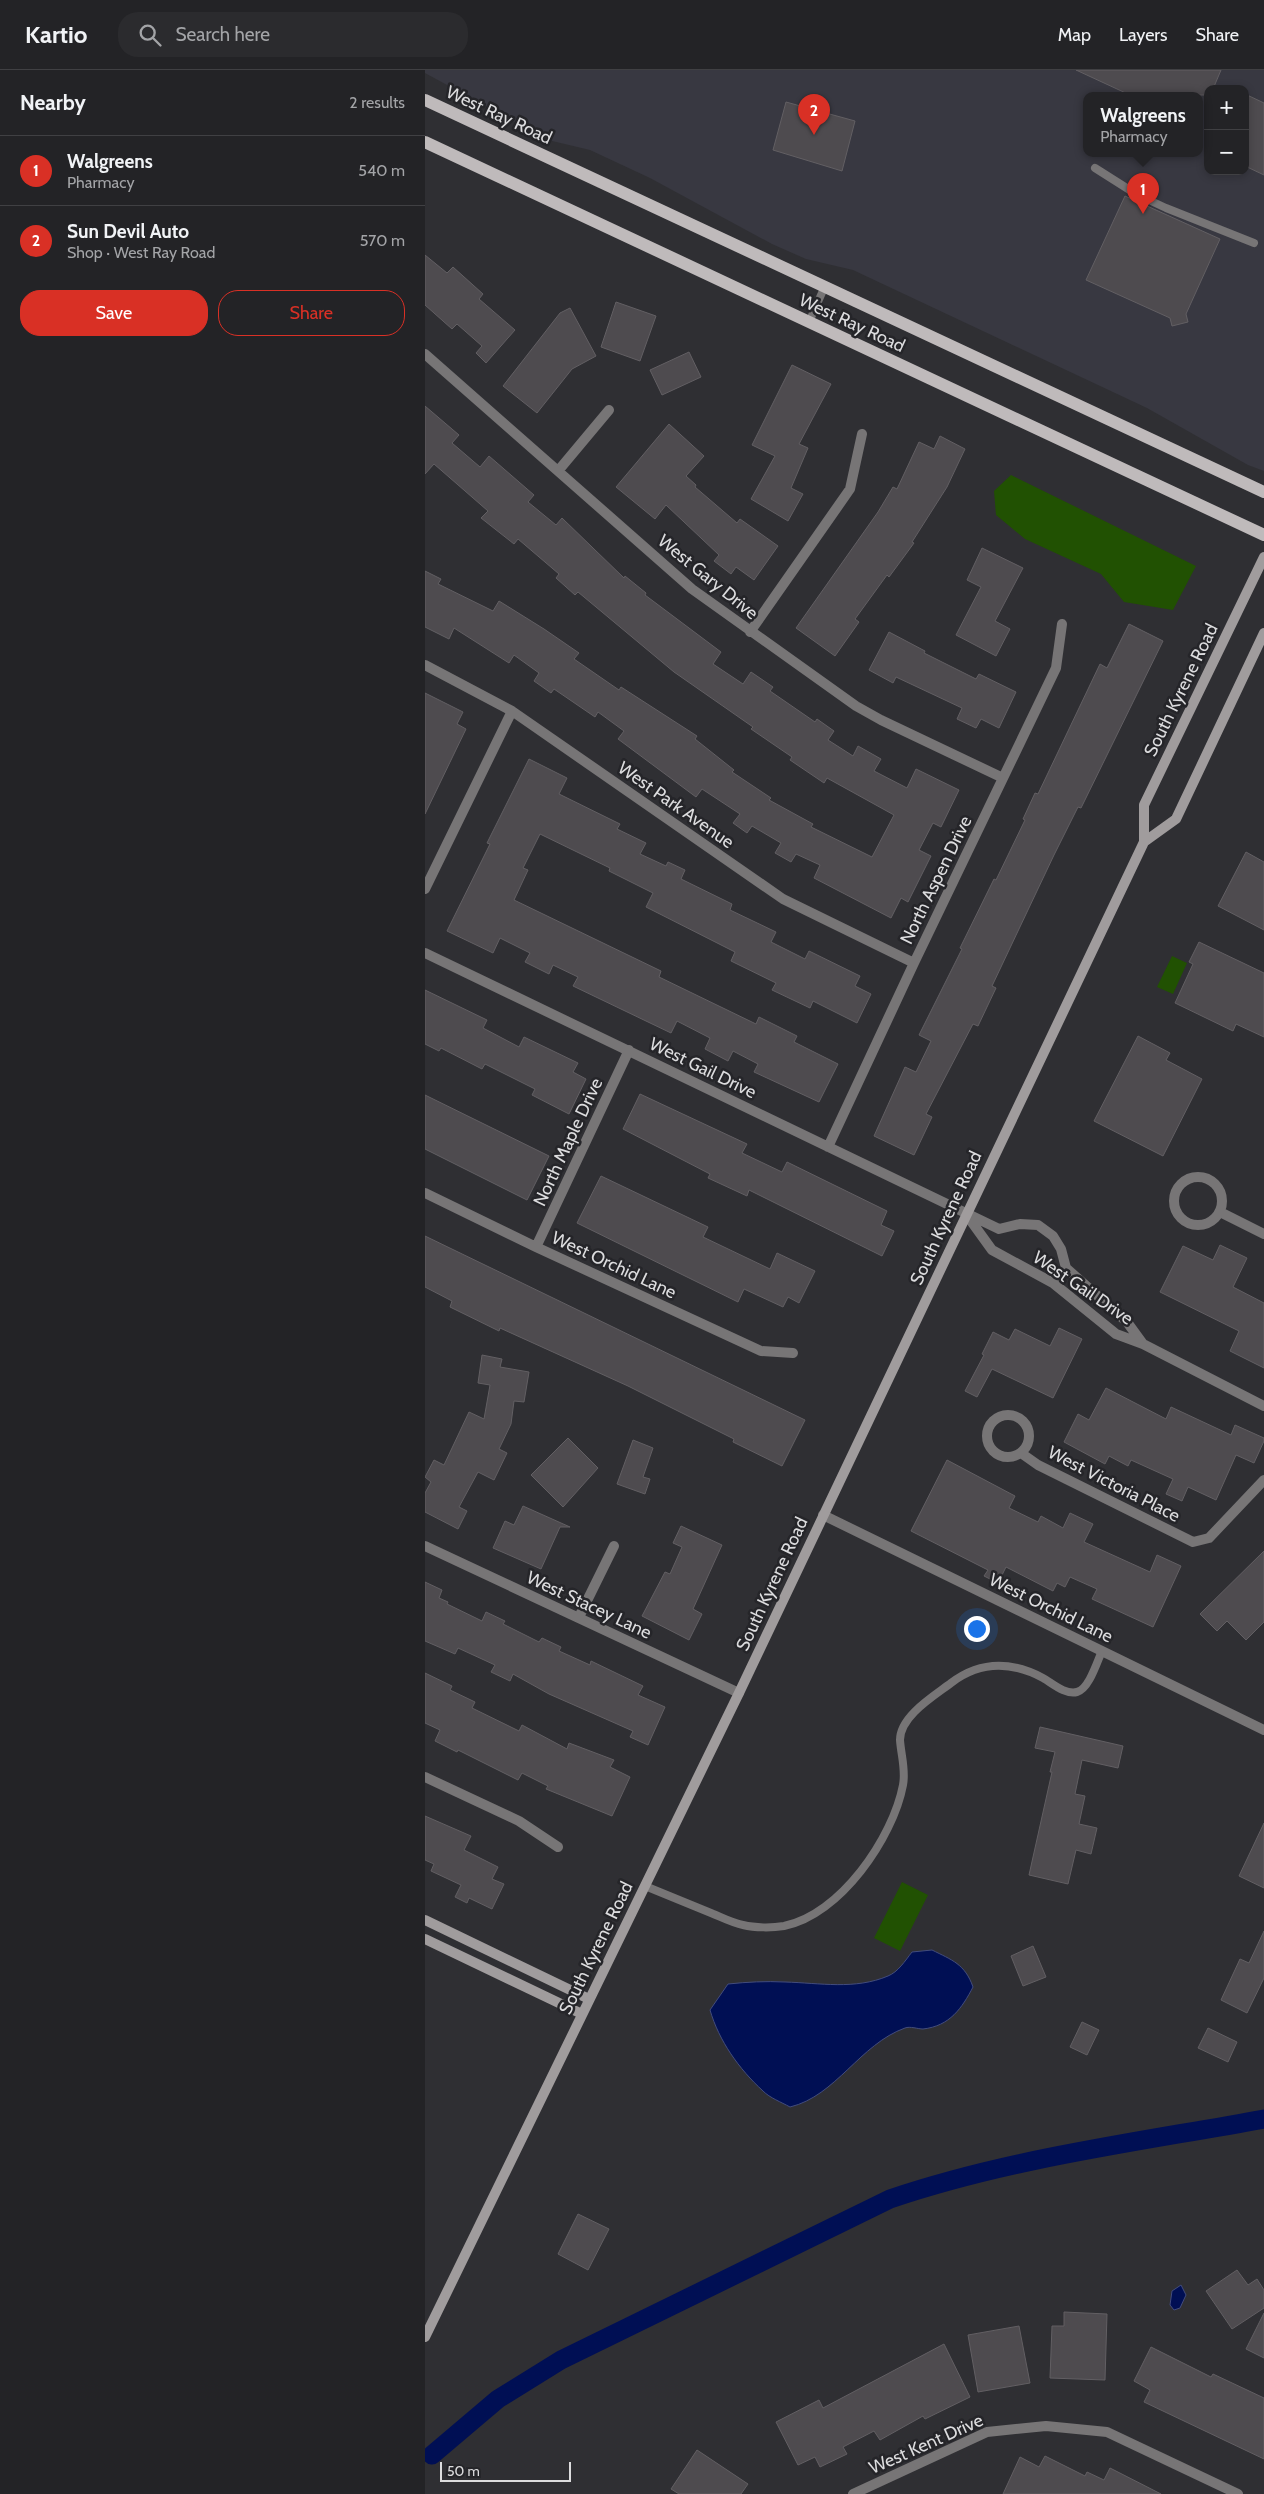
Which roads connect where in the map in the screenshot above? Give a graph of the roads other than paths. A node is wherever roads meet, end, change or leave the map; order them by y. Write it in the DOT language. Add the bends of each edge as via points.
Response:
graph roads {
  1 [pos="425,100"];
  2 [pos="425,142"];
  3 [pos="1095,168"];
  4 [pos="1254,243"];
  5 [pos="825,286"];
  6 [pos="809,322"];
  7 [pos="425,354"];
  8 [pos="609,410"];
  9 [pos="862,434"];
  10 [pos="558,471"];
  11 [pos="1264,492"];
  12 [pos="1264,535"];
  13 [pos="1264,557"];
  14 [pos="1062,624"];
  15 [pos="750,632"];
  16 [pos="1264,633"];
  17 [pos="425,665"];
  18 [pos="512,711"];
  19 [pos="1003,778"];
  20 [pos="1144,842"];
  21 [pos="425,889"];
  22 [pos="425,953"];
  23 [pos="914,963"];
  24 [pos="629,1050"];
  25 [pos="828,1147"];
  26 [pos="425,1193"];
  27 [pos="1220,1212"];
  28 [pos="966,1213"];
  29 [pos="1264,1234"];
  30 [pos="536,1247"];
  31 [pos="1066,1268"];
  32 [pos="1053,1283"];
  33 [pos="1143,1344"];
  34 [pos="793,1353"];
  35 [pos="1264,1406"];
  36 [pos="1021,1453"];
  37 [pos="1264,1480"];
  38 [pos="823,1515"];
  39 [pos="425,1546"];
  40 [pos="614,1546"];
  41 [pos="579,1618"];
  42 [pos="1102,1652"];
  43 [pos="739,1693"];
  44 [pos="1264,1730"];
  45 [pos="425,1777"];
  46 [pos="558,1847"];
  47 [pos="645,1886"];
  48 [pos="425,1920"];
  49 [pos="425,1939"];
  50 [pos="589,1998"];
  51 [pos="582,2014"];
  52 [pos="425,2337"];
  53 [pos="853,2494"];
  54 [pos="1238,2494"];
  1 -- 5 [label="main road, West Ray Road"];
  2 -- 6 [label="main road, West Ray Road"];
  3 -- 4 [label="lane" via="1165,208"];
  5 -- 6 [label="lane"];
  5 -- 11 [label="main road, West Ray Road"];
  6 -- 12 [label="main road, West Ray Road"];
  7 -- 10 [label="street, West Gary Drive"];
  8 -- 10 [label="street"];
  9 -- 15 [label="street" via="850,490"];
  10 -- 15 [label="street, West Gary Drive" via="692,589"];
  13 -- 20 [label="main road, South Kyrene Road" via="1145,805"];
  14 -- 19 [label="street, North Aspen Drive" via="1056,668"];
  15 -- 19 [label="street, West Gary Drive" via="856,706"];
  16 -- 20 [label="main road, South Kyrene Road" via="1176,819"];
  17 -- 18 [label="street, West Park Avenue"];
  18 -- 21 [label="street"];
  18 -- 23 [label="street, West Park Avenue" via="783,899"];
  19 -- 23 [label="street, North Aspen Drive"];
  20 -- 28 [label="main road, South Kyrene Road"];
  22 -- 24 [label="street, West Gail Drive"];
  23 -- 25 [label="street, North Aspen Drive"];
  24 -- 25 [label="street, West Gail Drive"];
  24 -- 30 [label="street, North Maple Drive"];
  25 -- 28 [label="street, West Gail Drive"];
  26 -- 30 [label="street, West Orchid Lane"];
  27 -- 27 [label="street" via="1222,1198 1216,1184 1210,1180 1203,1177 1188,1179 1177,1189 1174,1203 1187,1222 1201,1224"];
  27 -- 29 [label="street"];
  28 -- 31 [label="street, West Gail Drive" via="999,1229 1020,1224 1038,1226 1053,1236 1061,1249"];
  28 -- 32 [label="street, West Gail Drive" via="992,1250"];
  28 -- 38 [label="main road, South Kyrene Road"];
  30 -- 34 [label="street, West Orchid Lane" via="761,1351"];
  31 -- 32 [label="lane"];
  31 -- 33 [label="street, West Gail Drive" via="1119,1314"];
  32 -- 33 [label="street, West Gail Drive" via="1116,1334"];
  33 -- 35 [label="street, West Gail Drive"];
  36 -- 36 [label="street, West Victoria Place" via="1030,1436 1026,1424 1015,1416 995,1419 988,1432 990,1446 1000,1456"];
  36 -- 37 [label="street, West Victoria Place" via="1193,1542 1209,1538"];
  38 -- 42 [label="street, West Orchid Lane"];
  38 -- 43 [label="main road, South Kyrene Road"];
  39 -- 41 [label="street, West Stacey Lane"];
  40 -- 41 [label="street"];
  41 -- 43 [label="street, West Stacey Lane"];
  42 -- 44 [label="street, West Orchid Lane"];
  42 -- 47 [label="lane" via="1084,1687 1076,1692 1063,1690 1016,1668 998,1665 977,1667 912,1712 900,1738 903,1784 881,1843 849,1886 807,1917 784,1926 742,1925"];
  43 -- 47 [label="main road, South Kyrene Road"];
  45 -- 46 [label="street" via="519,1821"];
  47 -- 50 [label="main road, South Kyrene Road"];
  48 -- 50 [label="main road"];
  49 -- 51 [label="main road"];
  50 -- 51 [label="main road, South Kyrene Road"];
  51 -- 52 [label="main road, South Kyrene Road"];
  53 -- 54 [label="street, West Kent Drive" via="987,2432 1046,2426 1107,2432"];
}
